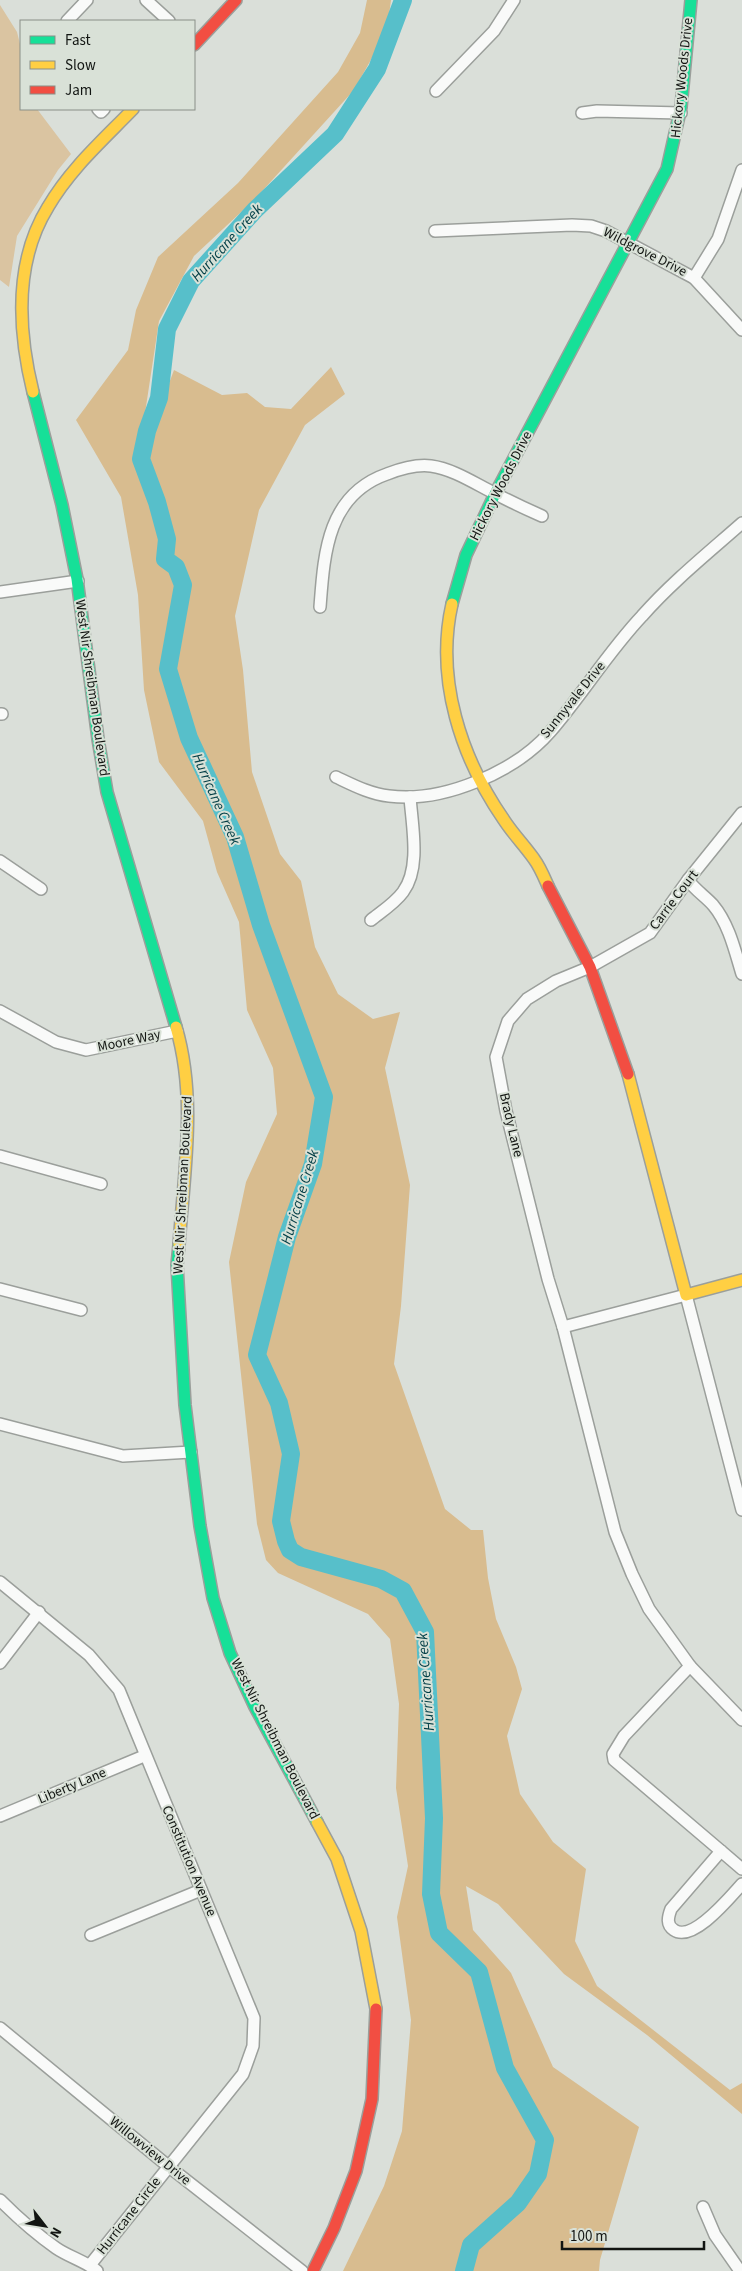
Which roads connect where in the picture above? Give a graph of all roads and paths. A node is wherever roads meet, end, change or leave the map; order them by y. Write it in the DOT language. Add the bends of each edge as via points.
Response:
graph roads {
  1 [pos="87,0"];
  2 [pos="146,0"];
  3 [pos="236,0"];
  4 [pos="514,0"];
  5 [pos="690,0"];
  6 [pos="68,20"];
  7 [pos="168,20"];
  8 [pos="195,44"];
  9 [pos="436,91"];
  10 [pos="132,110"];
  11 [pos="582,113"];
  12 [pos="681,113"];
  13 [pos="742,170"];
  14 [pos="435,231"];
  15 [pos="629,243"];
  16 [pos="694,278"];
  17 [pos="742,330"];
  18 [pos="495,494"];
  19 [pos="542,516"];
  20 [pos="741,527"];
  21 [pos="78,581"];
  22 [pos="0,592"];
  23 [pos="320,607"];
  24 [pos="336,777"];
  25 [pos="479,780"];
  26 [pos="410,797"];
  27 [pos="742,813"];
  28 [pos="0,861"];
  29 [pos="688,880"];
  30 [pos="41,889"];
  31 [pos="370,920"];
  32 [pos="590,967"];
  33 [pos="742,974"];
  34 [pos="0,1011"];
  35 [pos="177,1031"];
  36 [pos="0,1156"];
  37 [pos="101,1184"];
  38 [pos="742,1280"];
  39 [pos="0,1290"];
  40 [pos="686,1295"];
  41 [pos="81,1310"];
  42 [pos="563,1327"];
  43 [pos="0,1424"];
  44 [pos="190,1452"];
  45 [pos="742,1510"];
  46 [pos="0,1582"];
  47 [pos="39,1612"];
  48 [pos="0,1663"];
  49 [pos="690,1666"];
  50 [pos="742,1720"];
  51 [pos="144,1756"];
  52 [pos="0,1816"];
  53 [pos="721,1851"];
  54 [pos="742,1869"];
  55 [pos="742,1884"];
  56 [pos="201,1890"];
  57 [pos="91,1935"];
  58 [pos="0,2028"];
  59 [pos="168,2166"];
  60 [pos="0,2200"];
  61 [pos="703,2207"];
  62 [pos="93,2268"];
  63 [pos="302,2271"];
  64 [pos="313,2271"];
  65 [pos="740,2271"];
  1 -- 6 [label="street"];
  2 -- 7 [label="street"];
  3 -- 8 [label="main road"];
  4 -- 9 [label="street" via="494,31"];
  5 -- 12 [label="main road, Hickory Woods Drive"];
  10 -- 21 [label="main road, West Nir Shreibman Boulevard" via="80,164 52,200 33,239 22,288 21,332 28,374"];
  11 -- 12 [label="street"];
  12 -- 15 [label="main road, Hickory Woods Drive" via="667,169"];
  13 -- 16 [label="street" via="718,239"];
  14 -- 15 [label="street, Wildgrove Drive" via="591,226"];
  15 -- 16 [label="street, Wildgrove Drive"];
  15 -- 18 [label="main road, Hickory Woods Drive"];
  16 -- 17 [label="street, Wildgrove Drive"];
  18 -- 19 [label="street"];
  18 -- 23 [label="street" via="460,475 432,466 399,469 369,482 344,505 334,523 327,542"];
  18 -- 25 [label="main road, Hickory Woods Drive" via="456,584 446,642 450,698"];
  20 -- 25 [label="street, Sunnyvale Drive" via="642,615 549,733 510,765"];
  21 -- 22 [label="street"];
  21 -- 35 [label="main road, West Nir Shreibman Boulevard" via="100,761"];
  24 -- 26 [label="street, Sunnyvale Drive" via="369,792"];
  25 -- 26 [label="street, Sunnyvale Drive"];
  25 -- 32 [label="main road, Hickory Woods Drive" via="499,813 535,860"];
  26 -- 31 [label="street" via="412,876 402,893"];
  27 -- 29 [label="street, Carrie Court"];
  28 -- 30 [label="street"];
  29 -- 32 [label="street, Carrie Court" via="650,934"];
  29 -- 33 [label="street" via="714,905 732,938"];
  32 -- 40 [label="main road, Hickory Woods Drive" via="626,1063"];
  32 -- 42 [label="street, Brady Lane" via="556,981 527,999 508,1021 496,1057 506,1111"];
  34 -- 35 [label="street, Moore Way" via="56,1042 86,1050"];
  35 -- 44 [label="main road, West Nir Shreibman Boulevard" via="187,1078 188,1122 177,1266"];
  36 -- 37 [label="street"];
  38 -- 40 [label="main road"];
  39 -- 41 [label="street"];
  40 -- 42 [label="street"];
  40 -- 45 [label="street"];
  42 -- 49 [label="street, Brady Lane" via="615,1532 649,1609"];
  43 -- 44 [label="street" via="123,1456"];
  44 -- 64 [label="main road, West Nir Shreibman Boulevard" via="213,1598 230,1653 255,1707 337,1859 361,1931 376,2007 372,2099 356,2171"];
  46 -- 47 [label="street, Constitution Avenue"];
  47 -- 48 [label="street"];
  47 -- 51 [label="street, Constitution Avenue" via="89,1655 119,1690"];
  49 -- 50 [label="street, Brady Lane"];
  49 -- 53 [label="street" via="624,1736 613,1754 614,1760"];
  51 -- 52 [label="street, Liberty Lane"];
  51 -- 56 [label="street, Constitution Avenue"];
  53 -- 54 [label="street"];
  53 -- 55 [label="street" via="671,1909 668,1919 671,1928 686,1933 694,1930"];
  56 -- 57 [label="street"];
  56 -- 59 [label="street, Constitution Avenue" via="254,2018 253,2046 243,2074"];
  58 -- 59 [label="street, Willowview Drive"];
  59 -- 62 [label="street, Hurricane Circle"];
  59 -- 63 [label="street, Willowview Drive"];
  60 -- 62 [label="street, Hurricane Circle" via="57,2249"];
  61 -- 65 [label="street" via="716,2235"];
}
